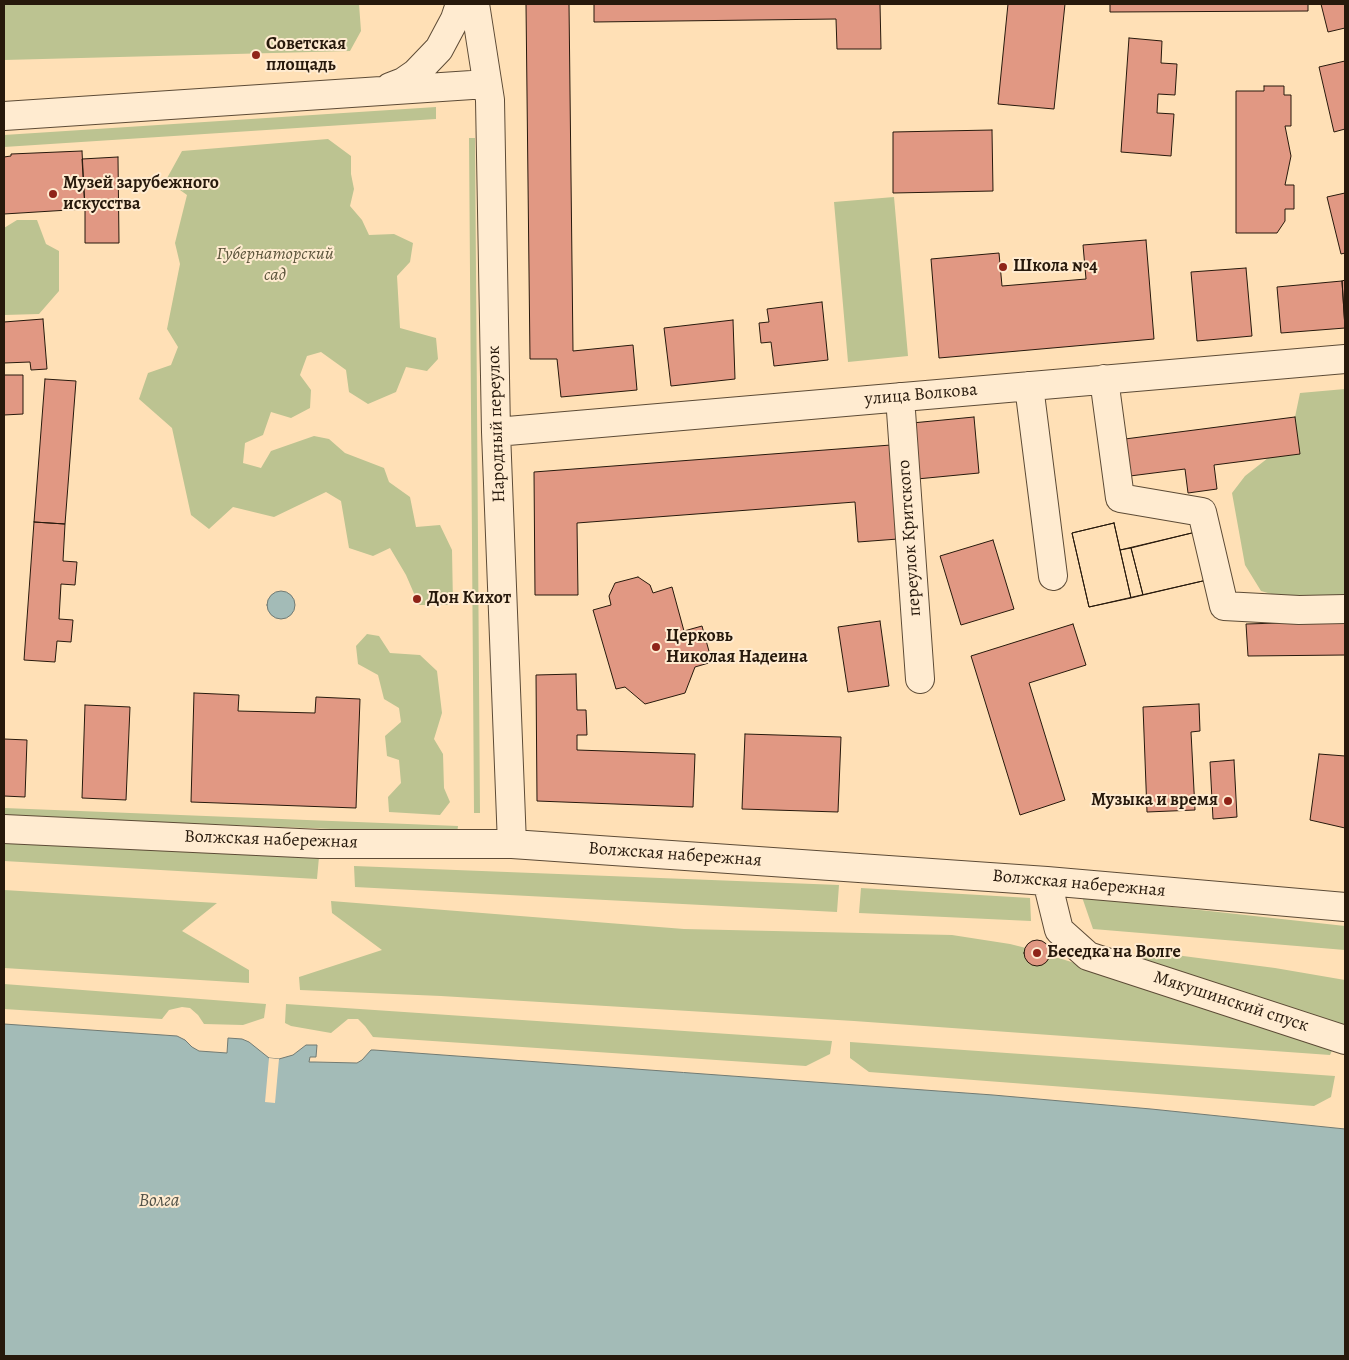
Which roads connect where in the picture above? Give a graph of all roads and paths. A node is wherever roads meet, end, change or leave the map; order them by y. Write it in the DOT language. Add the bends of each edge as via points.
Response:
graph roads {
  1 [pos="460,4"];
  2 [pos="475,4"];
  3 [pos="488,84"];
  4 [pos="370,92"];
  5 [pos="4,116"];
  6 [pos="1345,359"];
  7 [pos="1104,380"];
  8 [pos="1029,386"];
  9 [pos="900,397"];
  10 [pos="496,432"];
  11 [pos="1053,576"];
  12 [pos="1345,609"];
  13 [pos="920,680"];
  14 [pos="4,829"];
  15 [pos="512,844"];
  16 [pos="1047,881"];
  17 [pos="1345,907"];
  18 [pos="1345,1040"];
  1 -- 4 [label="street" via="447,36 428,62 403,82"];
  2 -- 3 [label="street, Народный переулок"];
  3 -- 4 [label="street"];
  3 -- 10 [label="street, Народный переулок"];
  4 -- 5 [label="street"];
  6 -- 7 [label="street, улица Волкова"];
  7 -- 8 [label="street, улица Волкова"];
  7 -- 12 [label="street" via="1120,498 1202,512 1224,606"];
  8 -- 9 [label="street, улица Волкова"];
  8 -- 11 [label="street"];
  9 -- 10 [label="street, улица Волкова"];
  9 -- 13 [label="street, переулок Критского"];
  10 -- 15 [label="street, Народный переулок"];
  14 -- 15 [label="street, Волжская набережная" via="320,844"];
  15 -- 16 [label="street, Волжская набережная"];
  16 -- 17 [label="street, Волжская набережная"];
  16 -- 18 [label="street, Мякушинский спуск" via="1059,930 1088,956"];
}
